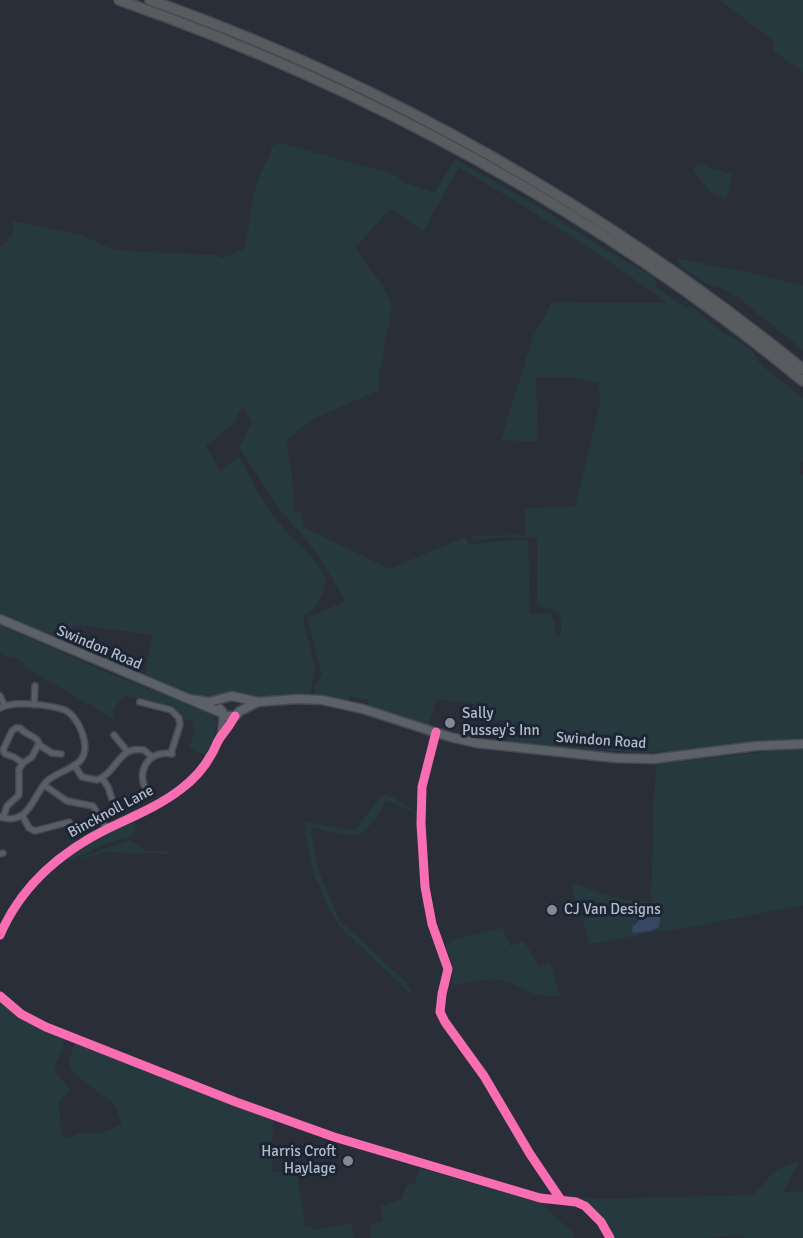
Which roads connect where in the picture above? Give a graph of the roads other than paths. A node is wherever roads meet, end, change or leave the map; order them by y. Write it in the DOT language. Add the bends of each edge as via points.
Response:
graph roads {
  1 [pos="119,0"];
  2 [pos="150,0"];
  3 [pos="803,369"];
  4 [pos="803,381"];
  5 [pos="0,619"];
  6 [pos="35,686"];
  7 [pos="0,696"];
  8 [pos="237,698"];
  9 [pos="189,699"];
  10 [pos="223,699"];
  11 [pos="140,702"];
  12 [pos="258,702"];
  13 [pos="34,705"];
  14 [pos="2,707"];
  15 [pos="222,714"];
  16 [pos="238,714"];
  17 [pos="436,732"];
  18 [pos="114,735"];
  19 [pos="221,736"];
  20 [pos="803,744"];
  21 [pos="39,745"];
  22 [pos="127,751"];
  23 [pos="61,754"];
  24 [pos="152,757"];
  25 [pos="23,763"];
  26 [pos="74,765"];
  27 [pos="102,778"];
  28 [pos="44,785"];
  29 [pos="148,792"];
  30 [pos="112,799"];
  31 [pos="22,815"];
  32 [pos="2,817"];
  33 [pos="69,822"];
  34 [pos="107,829"];
  35 [pos="0,935"];
  36 [pos="0,996"];
  37 [pos="561,1200"];
  38 [pos="610,1238"];
  1 -- 4 [label="highway" via="282,63 460,150 660,273"];
  2 -- 3 [label="highway" via="273,48 482,151 576,206 668,267"];
  5 -- 9 [label="main road, Swindon Road"];
  6 -- 13 [label="street"];
  7 -- 14 [label="street"];
  8 -- 10 [label="main road"];
  8 -- 12 [label="main road, Swindon Road"];
  8 -- 16 [label="main road" via="241,705"];
  9 -- 10 [label="main road, Swindon Road"];
  9 -- 15 [label="main road, Swindon Road"];
  10 -- 15 [label="main road"];
  11 -- 24 [label="street" via="171,710 179,717 172,754"];
  12 -- 16 [label="main road, Swindon Road"];
  12 -- 17 [label="main road, Swindon Road" via="304,699 337,703"];
  13 -- 14 [label="street"];
  13 -- 26 [label="street" via="61,708 76,717 84,752"];
  15 -- 16 [label="main road"];
  15 -- 19 [label="street, Bincknoll Lane"];
  16 -- 19 [label="street, Bincknoll Lane"];
  17 -- 20 [label="main road, Swindon Road" via="499,746 636,759"];
  17 -- 37 [label="street" via="422,793 421,824 425,887 432,924 448,969 440,1012"];
  18 -- 22 [label="street"];
  19 -- 34 [label="street, Bincknoll Lane" via="207,762 183,787 155,806"];
  21 -- 23 [label="street"];
  21 -- 25 [label="street" via="32,758"];
  21 -- 25 [label="street" via="39,740 25,735 20,728 13,729 3,752"];
  22 -- 24 [label="street" via="144,750"];
  22 -- 27 [label="street"];
  24 -- 29 [label="street" via="141,773"];
  25 -- 32 [label="street" via="18,775 19,795"];
  26 -- 27 [label="street" via="85,778"];
  26 -- 28 [label="street"];
  27 -- 30 [label="street"];
  28 -- 31 [label="street"];
  28 -- 34 [label="street" via="67,801 93,806"];
  31 -- 32 [label="street"];
  31 -- 33 [label="street" via="35,831"];
  34 -- 35 [label="street, Bincknoll Lane" via="42,873 18,902"];
  36 -- 37 [label="street" via="21,1014 46,1027 273,1116 540,1198"];
  37 -- 38 [label="street" via="585,1206 602,1222"];
}
